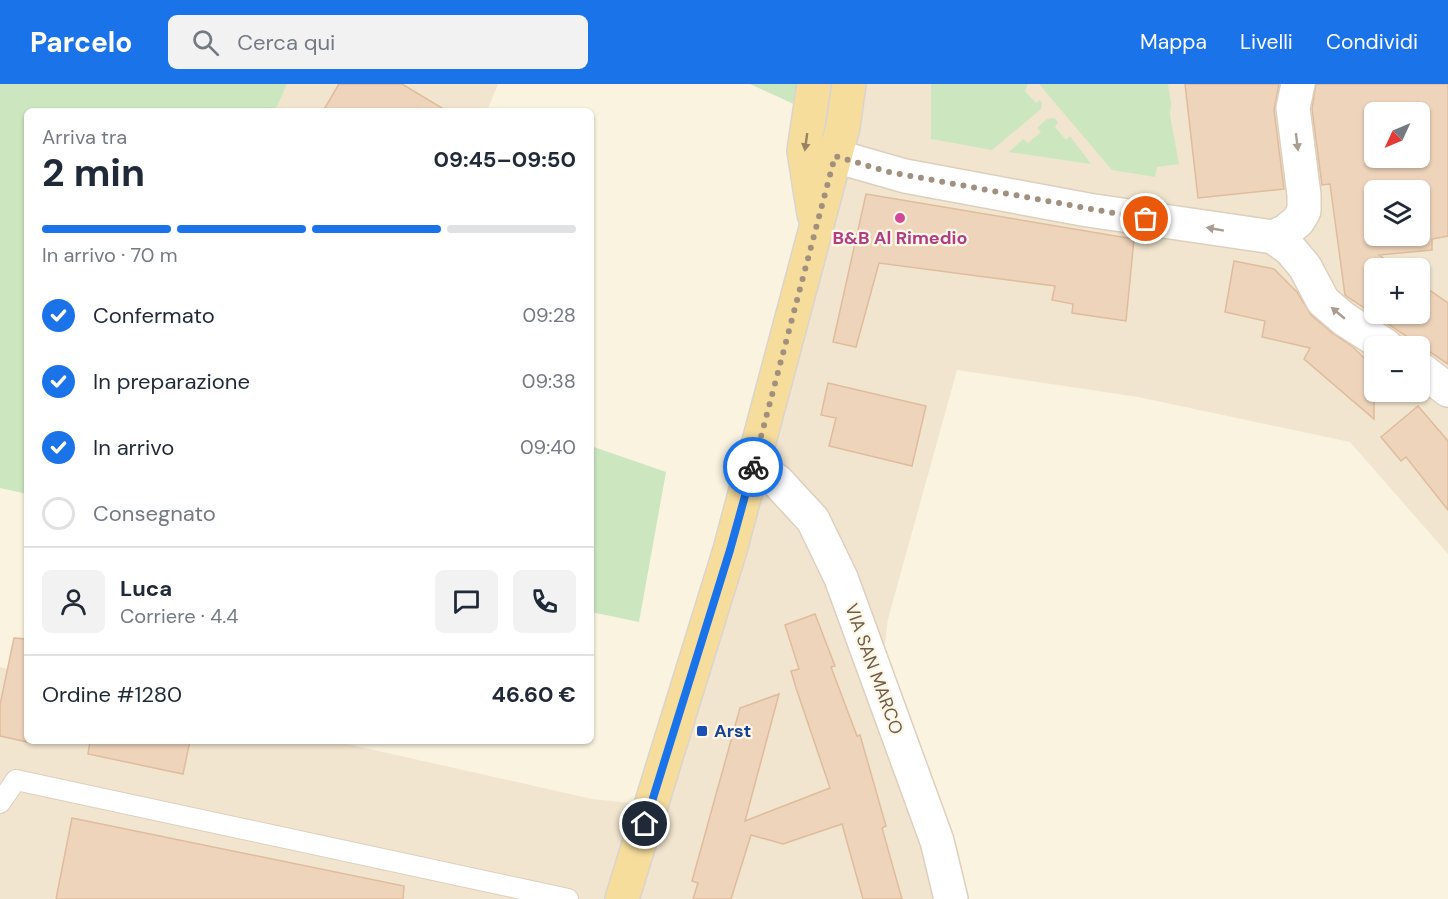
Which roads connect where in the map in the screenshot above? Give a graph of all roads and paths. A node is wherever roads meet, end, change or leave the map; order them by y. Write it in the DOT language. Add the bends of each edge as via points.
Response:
graph roads {
  1 [pos="814,84"];
  2 [pos="849,84"];
  3 [pos="1298,84"];
  4 [pos="835,156"];
  5 [pos="816,228"];
  6 [pos="1273,237"];
  7 [pos="1370,336"];
  8 [pos="1430,376"];
  9 [pos="1448,390"];
  10 [pos="753,465"];
  11 [pos="0,803"];
  12 [pos="568,899"];
  13 [pos="622,899"];
  14 [pos="951,899"];
  1 -- 5 [label="main road, one-way" via="804,151"];
  2 -- 4 [label="main road"];
  3 -- 6 [label="street, one-way" via="1293,108 1304,211 1298,221"];
  4 -- 5 [label="main road"];
  6 -- 4 [label="street, one-way" via="962,186 889,172"];
  5 -- 10 [label="main road"];
  7 -- 6 [label="street, one-way" via="1323,301 1305,267"];
  8 -- 9 [label="street"];
  10 -- 13 [label="main road"];
  10 -- 14 [label="street, VIA SAN MARCO" via="777,481 813,520 841,578 937,841"];
  11 -- 12 [label="lane" via="16,780"];
}
